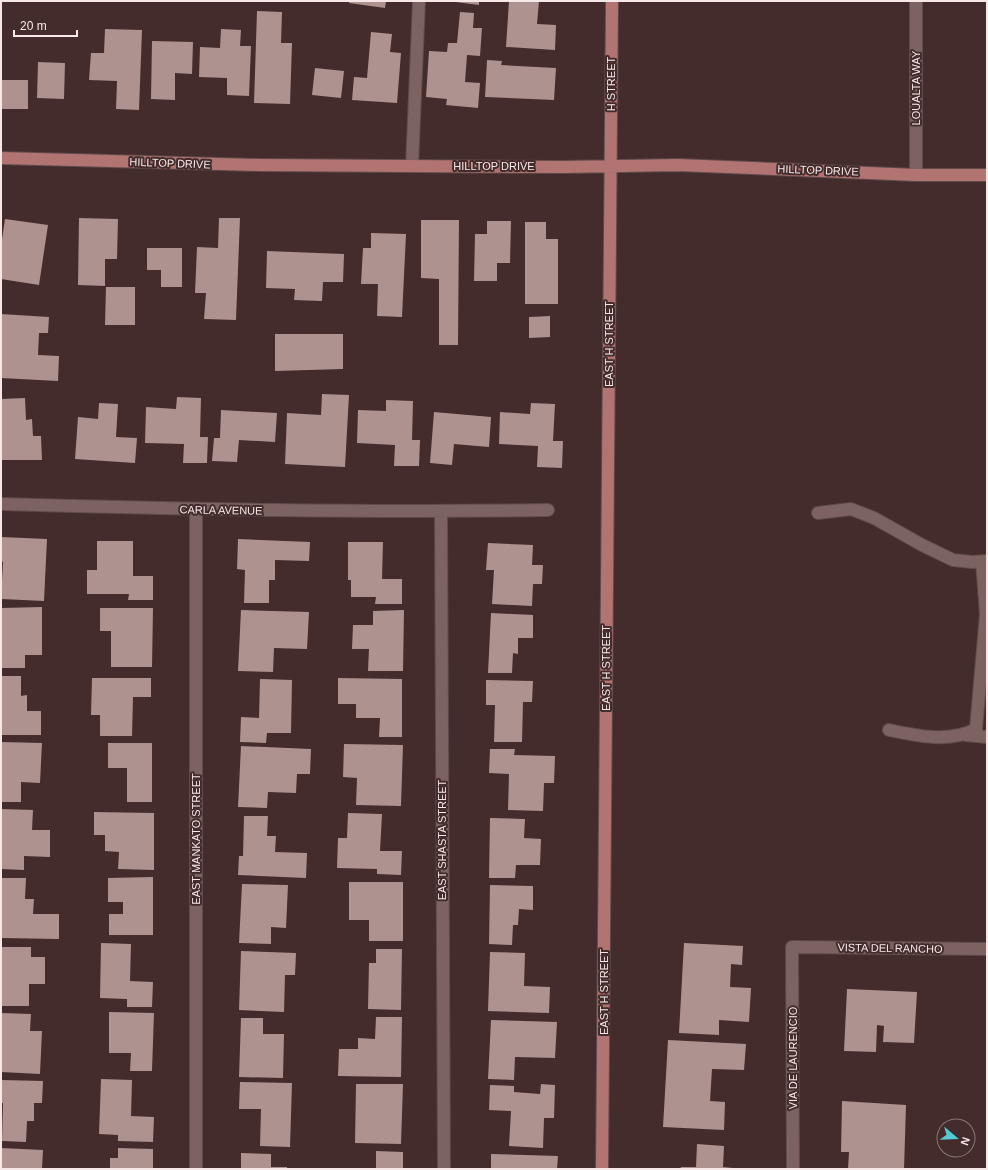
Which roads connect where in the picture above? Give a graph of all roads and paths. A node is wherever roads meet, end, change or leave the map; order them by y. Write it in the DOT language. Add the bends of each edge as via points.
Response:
graph roads {
  1 [pos="419,1"];
  2 [pos="612,1"];
  3 [pos="916,1"];
  4 [pos="1,158"];
  5 [pos="412,166"];
  6 [pos="610,166"];
  7 [pos="916,175"];
  8 [pos="987,175"];
  9 [pos="1,504"];
  10 [pos="196,510"];
  11 [pos="548,510"];
  12 [pos="441,512"];
  13 [pos="818,513"];
  14 [pos="984,562"];
  15 [pos="889,730"];
  16 [pos="966,735"];
  17 [pos="987,738"];
  18 [pos="792,947"];
  19 [pos="987,950"];
  20 [pos="196,1169"];
  21 [pos="444,1169"];
  22 [pos="602,1169"];
  23 [pos="793,1169"];
  1 -- 5 [label="street"];
  2 -- 6 [label="main road, H STREET"];
  3 -- 7 [label="street, LOUALTA WAY"];
  4 -- 5 [label="main road, HILLTOP DRIVE" via="259,166"];
  5 -- 6 [label="main road, HILLTOP DRIVE"];
  6 -- 7 [label="main road, HILLTOP DRIVE" via="678,165"];
  6 -- 22 [label="main road, EAST H STREET"];
  7 -- 8 [label="main road, HILLTOP DRIVE"];
  9 -- 10 [label="street, CARLA AVENUE"];
  10 -- 12 [label="street, CARLA AVENUE"];
  10 -- 20 [label="street, EAST MANKATO STREET"];
  11 -- 12 [label="street, CARLA AVENUE"];
  12 -- 21 [label="street, EAST SHASTA STREET"];
  13 -- 14 [label="street" via="851,509 874,518 953,560"];
  14 -- 16 [label="street" via="986,614 979,706 976,730"];
  15 -- 16 [label="street" via="925,738"];
  16 -- 17 [label="street"];
  18 -- 19 [label="street, VISTA DEL RANCHO"];
  18 -- 23 [label="street, VIA DE LAURENCIO"];
}
